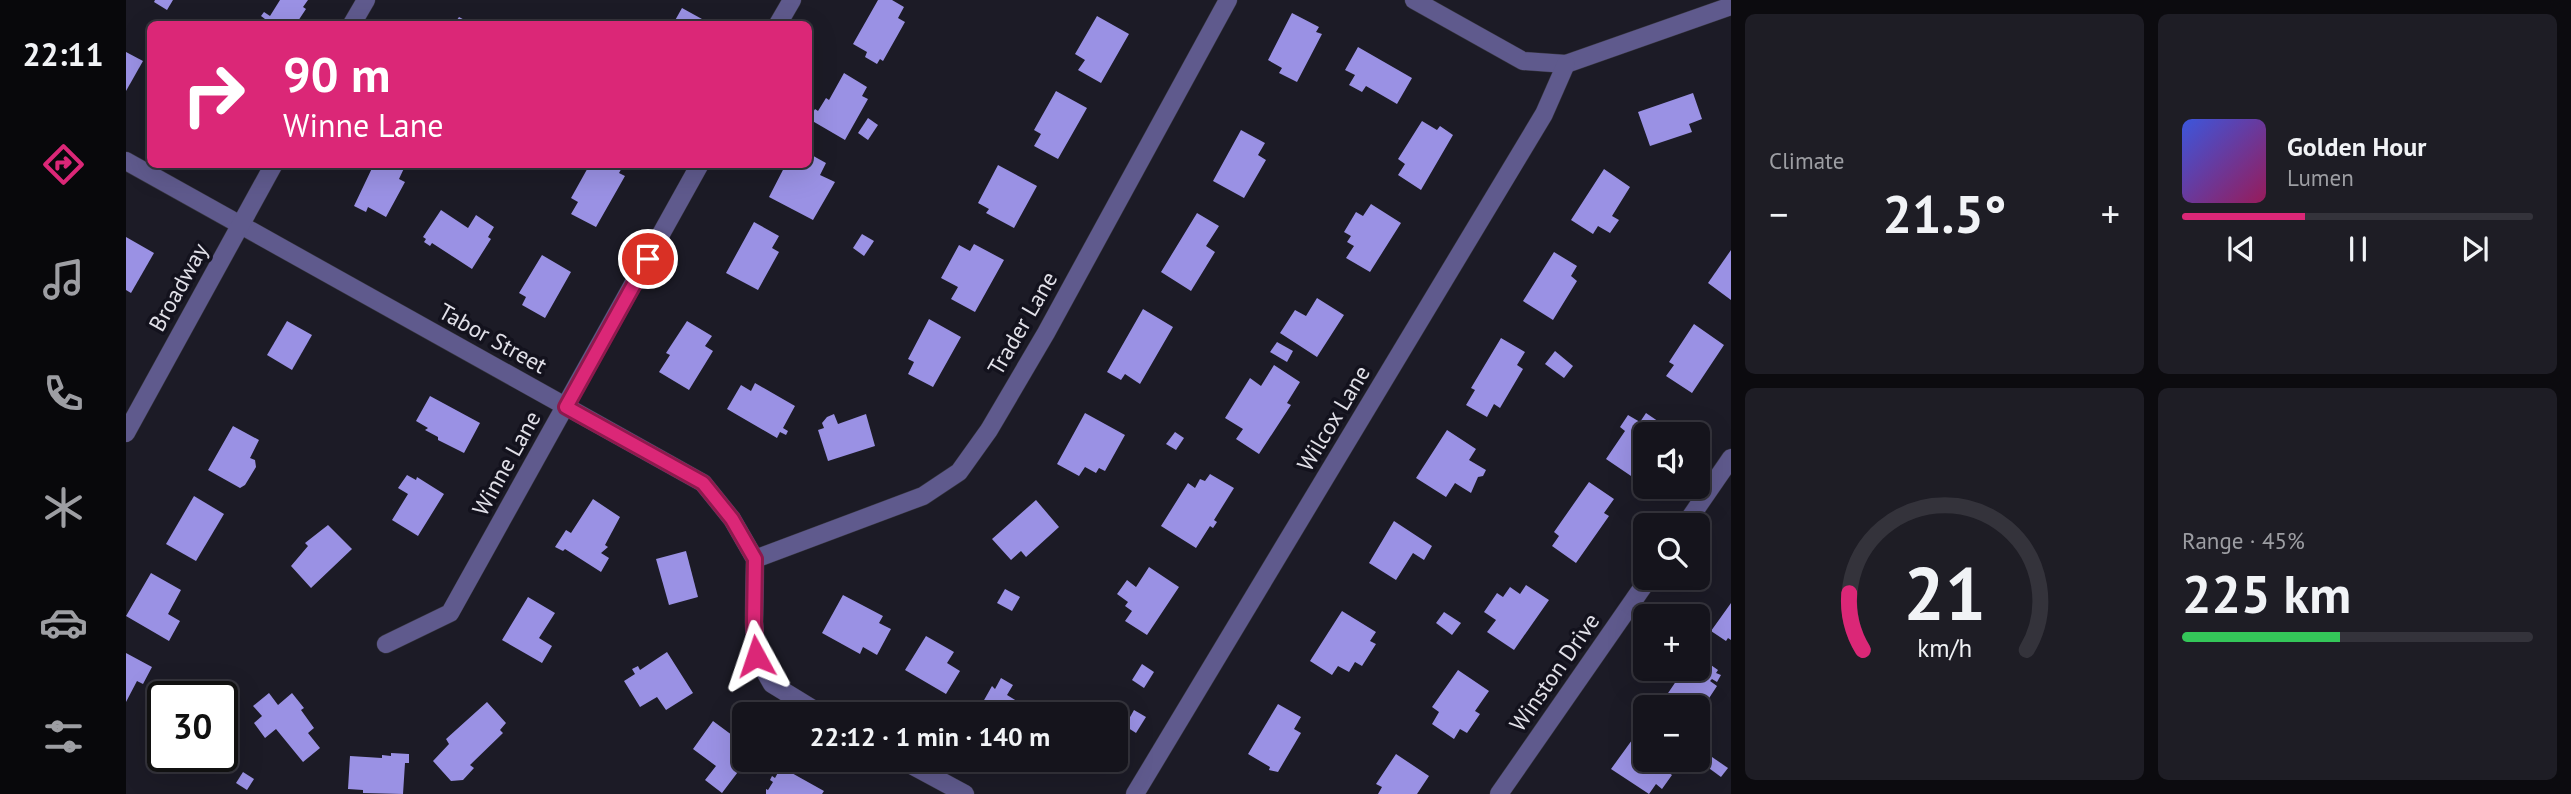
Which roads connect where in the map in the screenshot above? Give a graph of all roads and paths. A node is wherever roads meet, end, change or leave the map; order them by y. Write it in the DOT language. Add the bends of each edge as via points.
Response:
graph roads {
  1 [pos="366,0"];
  2 [pos="792,0"];
  3 [pos="1228,0"];
  4 [pos="1414,0"];
  5 [pos="1731,6"];
  6 [pos="354,21"];
  7 [pos="780,21"];
  8 [pos="1566,64"];
  9 [pos="126,160"];
  10 [pos="272,168"];
  11 [pos="698,168"];
  12 [pos="241,225"];
  13 [pos="566,407"];
  14 [pos="126,433"];
  15 [pos="1731,458"];
  16 [pos="1693,513"];
  17 [pos="755,559"];
  18 [pos="1641,590"];
  19 [pos="386,644"];
  20 [pos="801,702"];
  21 [pos="924,772"];
  22 [pos="965,794"];
  23 [pos="1135,794"];
  24 [pos="1499,794"];
  1 -- 6 [label="street"];
  2 -- 7 [label="street"];
  3 -- 17 [label="street, Trader Lane" via="1046,333 959,472 923,496"];
  4 -- 8 [label="street" via="1523,61"];
  5 -- 8 [label="street"];
  8 -- 23 [label="street, Wilcox Lane" via="1544,114"];
  9 -- 12 [label="street, Tabor Street"];
  10 -- 12 [label="street, Broadway"];
  11 -- 13 [label="street, Winne Lane"];
  12 -- 13 [label="street, Tabor Street"];
  12 -- 14 [label="street, Broadway"];
  13 -- 17 [label="street, Tabor Street" via="703,483 732,519"];
  13 -- 19 [label="street, Winne Lane" via="450,613"];
  15 -- 16 [label="street"];
  17 -- 20 [label="street" via="756,656 772,684"];
  18 -- 24 [label="street, Winston Drive"];
  21 -- 22 [label="street"];
}
